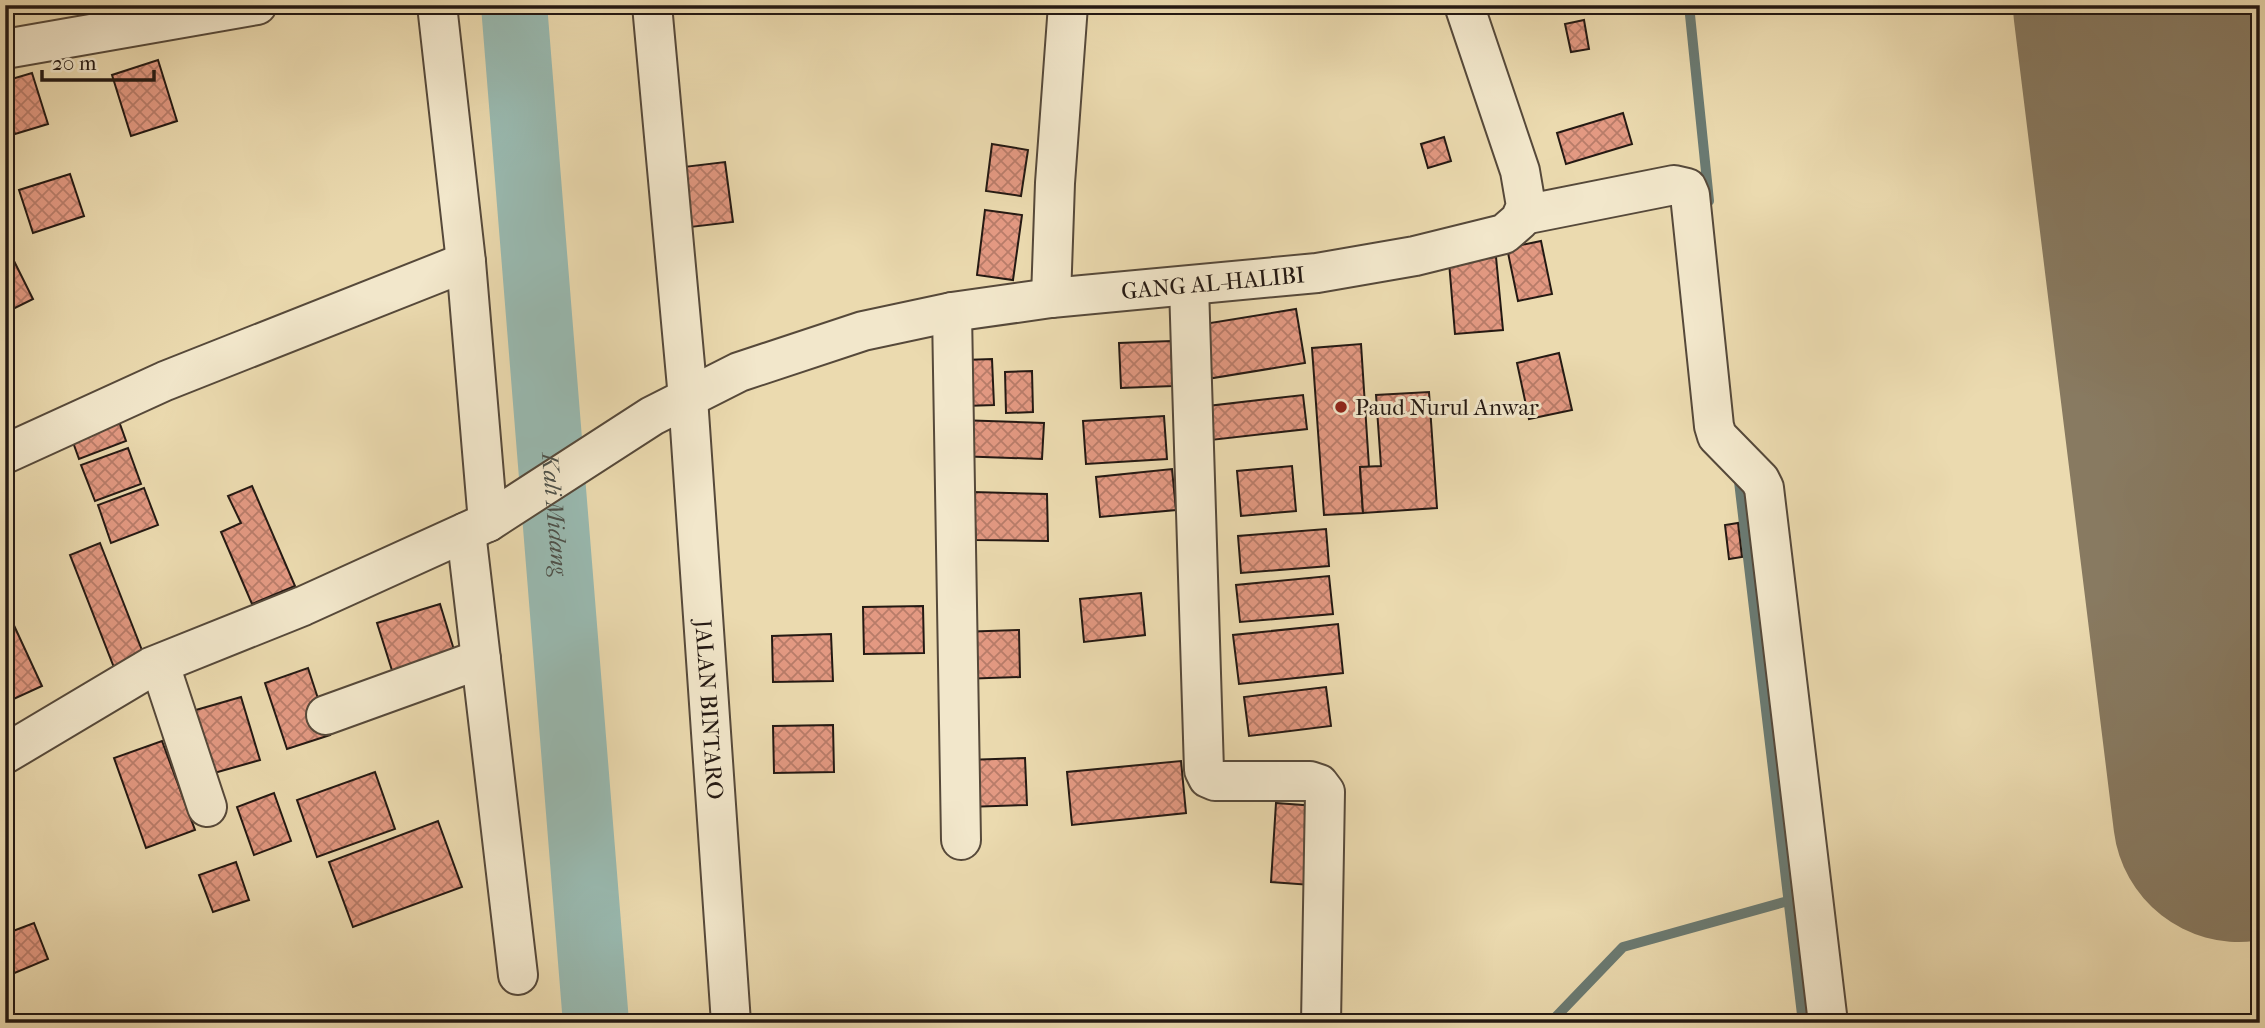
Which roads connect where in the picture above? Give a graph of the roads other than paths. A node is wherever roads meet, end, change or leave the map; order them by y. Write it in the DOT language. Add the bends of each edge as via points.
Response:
graph roads {
  1 [pos="257,5"];
  2 [pos="437,5"];
  3 [pos="652,5"];
  4 [pos="1068,5"];
  5 [pos="1464,5"];
  6 [pos="5,49"];
  7 [pos="1523,215"];
  8 [pos="466,262"];
  9 [pos="1189,286"];
  10 [pos="1051,298"];
  11 [pos="953,312"];
  12 [pos="688,398"];
  13 [pos="5,454"];
  14 [pos="487,521"];
  15 [pos="481,659"];
  16 [pos="160,665"];
  17 [pos="326,715"];
  18 [pos="5,754"];
  19 [pos="207,807"];
  20 [pos="961,840"];
  21 [pos="518,975"];
  22 [pos="731,1023"];
  23 [pos="1321,1023"];
  24 [pos="1828,1023"];
  1 -- 6 [label="street"];
  2 -- 8 [label="street"];
  3 -- 12 [label="street, JALAN BINTARO"];
  4 -- 10 [label="street"];
  5 -- 7 [label="street" via="1524,186"];
  7 -- 9 [label="street, GANG AL-HALIBI" via="1504,234 1415,256 1317,273"];
  7 -- 24 [label="street" via="1674,185 1687,188 1690,195 1714,426 1717,436 1764,488"];
  8 -- 13 [label="street" via="165,382"];
  8 -- 14 [label="street"];
  9 -- 10 [label="street, GANG AL-HALIBI"];
  9 -- 23 [label="street" via="1204,770 1215,781 1310,780 1325,792"];
  10 -- 11 [label="street, GANG AL-HALIBI"];
  11 -- 12 [label="street, GANG AL-HALIBI" via="863,331 800,351 739,372"];
  11 -- 20 [label="street"];
  12 -- 14 [label="street, GANG AL-HALIBI" via="652,415"];
  12 -- 22 [label="street, JALAN BINTARO"];
  14 -- 15 [label="street"];
  14 -- 16 [label="street, GANG AL-HALIBI" via="303,606"];
  15 -- 17 [label="street"];
  15 -- 21 [label="street"];
  16 -- 18 [label="street, GANG AL-HALIBI"];
  16 -- 19 [label="street"];
}
